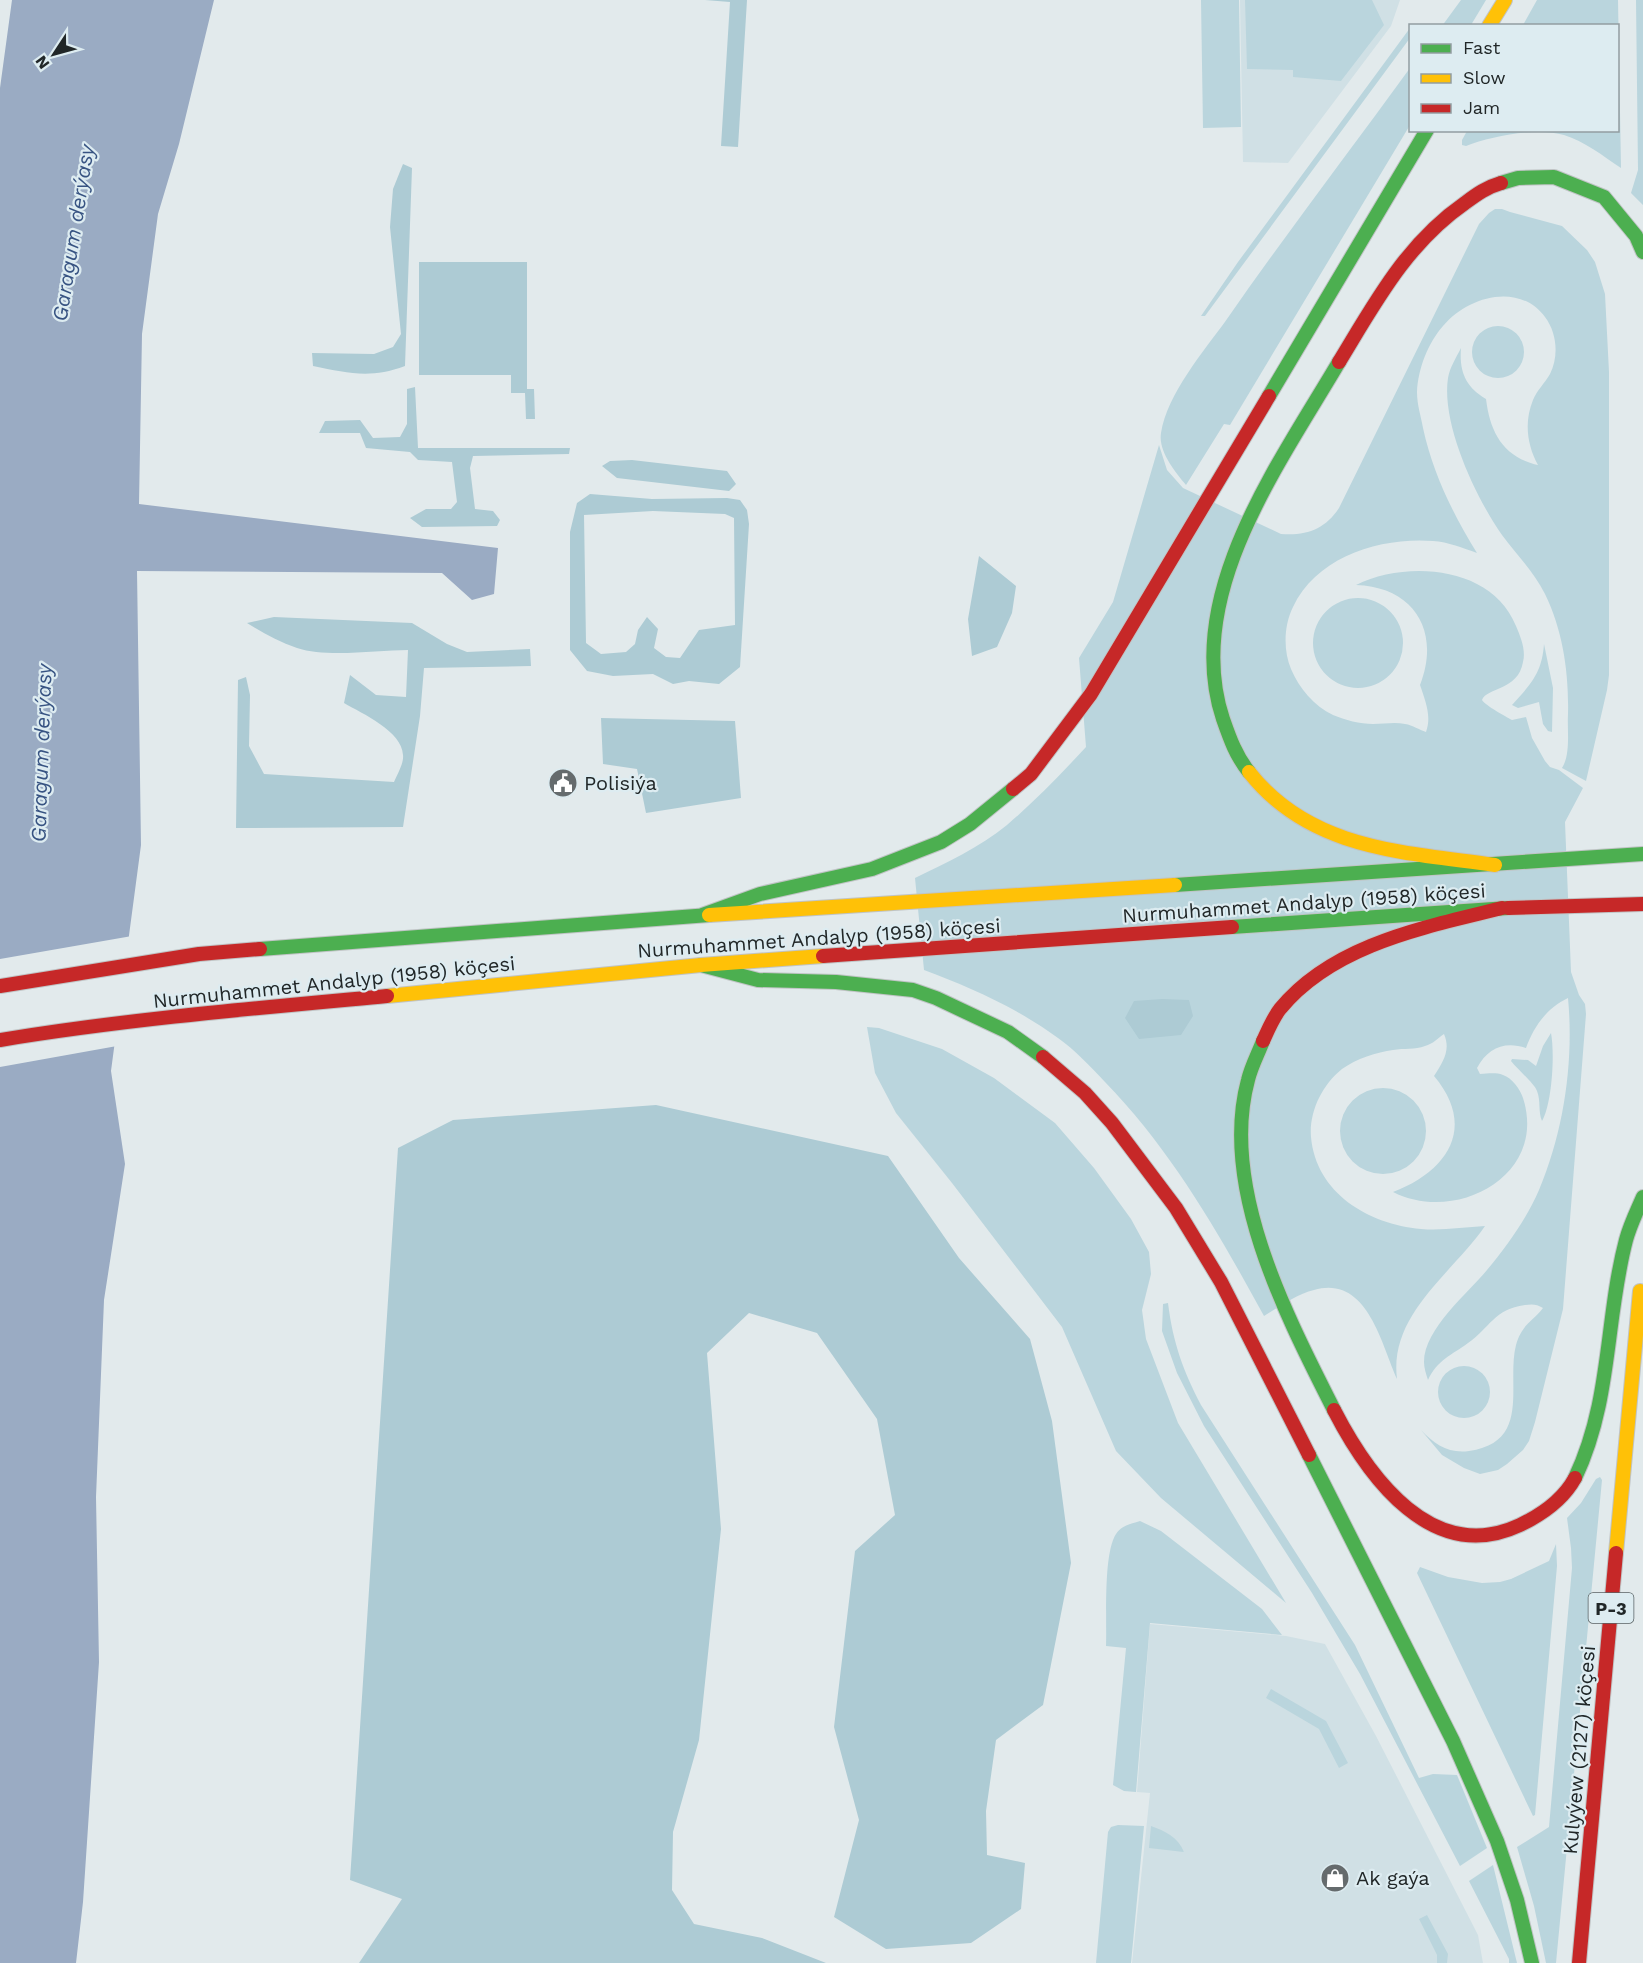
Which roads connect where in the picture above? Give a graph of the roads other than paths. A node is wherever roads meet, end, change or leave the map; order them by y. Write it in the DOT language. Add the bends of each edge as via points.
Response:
graph roads {
  1 [pos="1504,0"];
  2 [pos="1490,24"];
  3 [pos="1426,132"];
  4 [pos="1643,252"];
  5 [pos="1643,854"];
  6 [pos="1495,866"];
  7 [pos="1643,904"];
  8 [pos="1502,908"];
  9 [pos="702,915"];
  10 [pos="701,965"];
  11 [pos="0,986"];
  12 [pos="0,1040"];
  13 [pos="1643,1197"];
  14 [pos="1641,1277"];
  15 [pos="1532,1963"];
  16 [pos="1579,1963"];
  1 -- 2 [label="main road"];
  3 -- 9 [label="main road" via="1091,694 1031,774 970,824 905,858 760,894"];
  4 -- 6 [label="main road" via="1636,236 1604,197 1554,177 1518,178 1487,187 1450,213 1413,248 1377,299 1270,479 1243,535 1216,618 1213,678 1220,710 1239,759 1282,807 1330,834 1364,844"];
  5 -- 6 [label="main road, Nurmuhammet Andalyp (1958) köçesi"];
  6 -- 9 [label="main road, Nurmuhammet Andalyp (1958) köçesi"];
  7 -- 8 [label="main road, Nurmuhammet Andalyp (1958) köçesi"];
  8 -- 10 [label="main road, Nurmuhammet Andalyp (1958) köçesi"];
  8 -- 13 [label="main road" via="1416,930 1348,957 1298,989 1279,1011 1259,1047 1242,1106 1245,1178 1254,1225 1298,1338 1342,1425 1367,1466 1394,1498 1426,1521 1479,1536 1500,1533 1526,1522 1565,1493 1577,1476 1599,1415 1626,1242"];
  9 -- 11 [label="main road, Nurmuhammet Andalyp (1958) köçesi" via="199,954"];
  10 -- 12 [label="main road, Nurmuhammet Andalyp (1958) köçesi" via="196,1014"];
  10 -- 15 [label="main road" via="758,980 836,982 913,990 972,1014 1016,1038 1085,1093 1176,1208 1259,1355 1453,1741 1497,1841"];
  14 -- 16 [label="main road, Kulyýew (2127) köçesi / P-3"];
}
